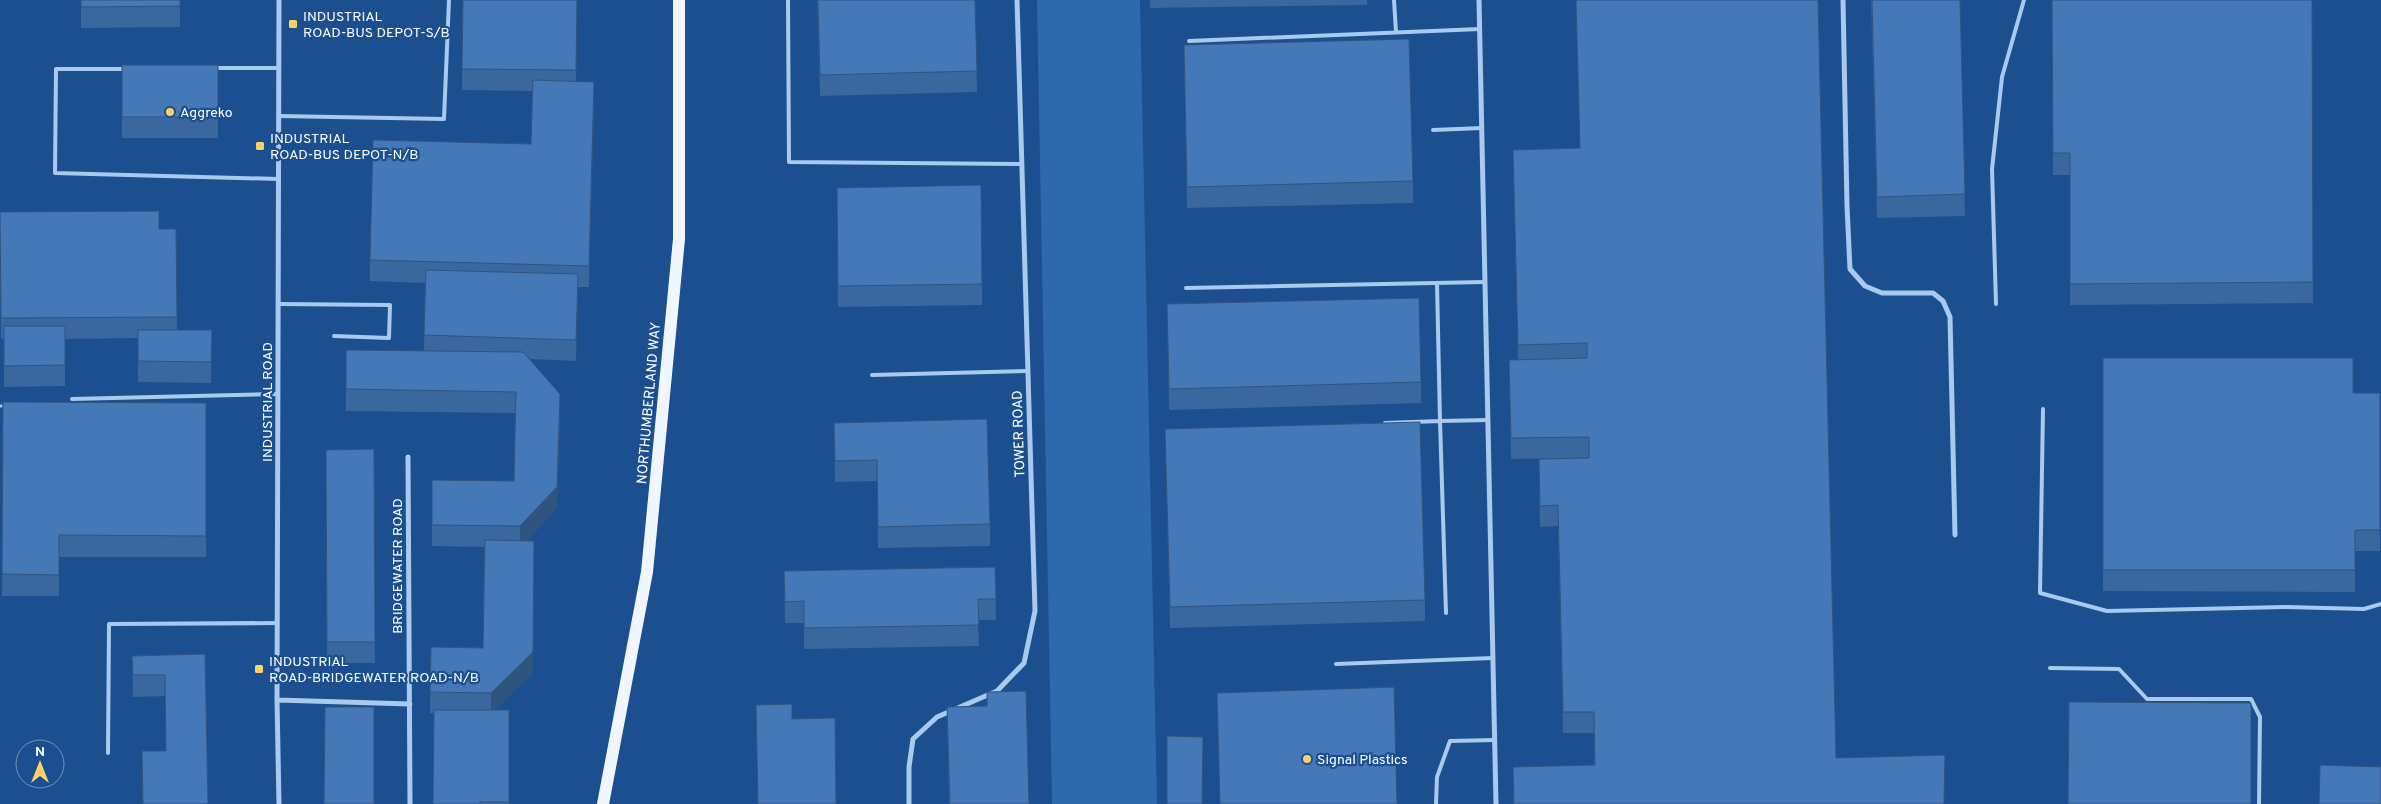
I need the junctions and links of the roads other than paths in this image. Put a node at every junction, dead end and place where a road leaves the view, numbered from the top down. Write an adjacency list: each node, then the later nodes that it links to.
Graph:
1 (279, 0): 14 (street, INDUSTRIAL ROAD)
2 (449, 0): 16 (lane)
3 (679, 0): 49 (main road, NORTHUMBERLAND WAY)
4 (788, 0): 19 (lane)
5 (1017, 0): 19 (street, TOWER ROAD)
6 (1394, 0): 11 (lane)
7 (1479, 0): 10 (street)
8 (1843, 0): 36 (street)
9 (2024, 0): 25 (lane)
10 (1480, 29): 11 (lane); 17 (street)
11 (1396, 32): 12 (lane)
12 (1190, 41)
13 (210, 68): 14 (lane)
14 (279, 68): 16 (street, INDUSTRIAL ROAD)
15 (133, 69): 20 (lane)
16 (279, 116): 20 (street, INDUSTRIAL ROAD)
17 (1482, 128): 18 (lane); 21 (street)
18 (1432, 130)
19 (1022, 164): 27 (street, TOWER ROAD)
20 (279, 179): 24 (street, INDUSTRIAL ROAD)
21 (1485, 282): 22 (lane); 32 (street)
22 (1437, 283): 23 (lane); 33 (lane)
23 (1186, 288)
24 (278, 304): 26 (lane); 29 (street, INDUSTRIAL ROAD)
25 (1996, 304)
26 (334, 336)
27 (1028, 370): 28 (lane); 50 (street, TOWER ROAD)
28 (872, 375)
29 (278, 394): 30 (lane); 39 (street, INDUSTRIAL ROAD)
30 (72, 399)
31 (2043, 409): 37 (lane)
32 (1488, 420): 33 (lane); 40 (street)
33 (1440, 421): 34 (lane); 38 (lane)
34 (1380, 423)
35 (408, 457): 44 (street, BRIDGEWATER ROAD)
36 (1955, 535)
37 (2381, 604)
38 (1446, 613)
39 (277, 623): 43 (street, INDUSTRIAL ROAD); 46 (lane)
40 (1493, 658): 41 (lane); 45 (street)
41 (1336, 664)
42 (2050, 668): 53 (lane)
43 (277, 700): 44 (street); 47 (street, INDUSTRIAL ROAD)
44 (410, 704): 48 (street, BRIDGEWATER ROAD)
45 (1495, 740): 51 (lane); 52 (street)
46 (108, 753)
47 (279, 804)
48 (410, 804)
49 (603, 804)
50 (909, 804)
51 (1436, 804)
52 (1496, 804)
53 (2259, 804)

